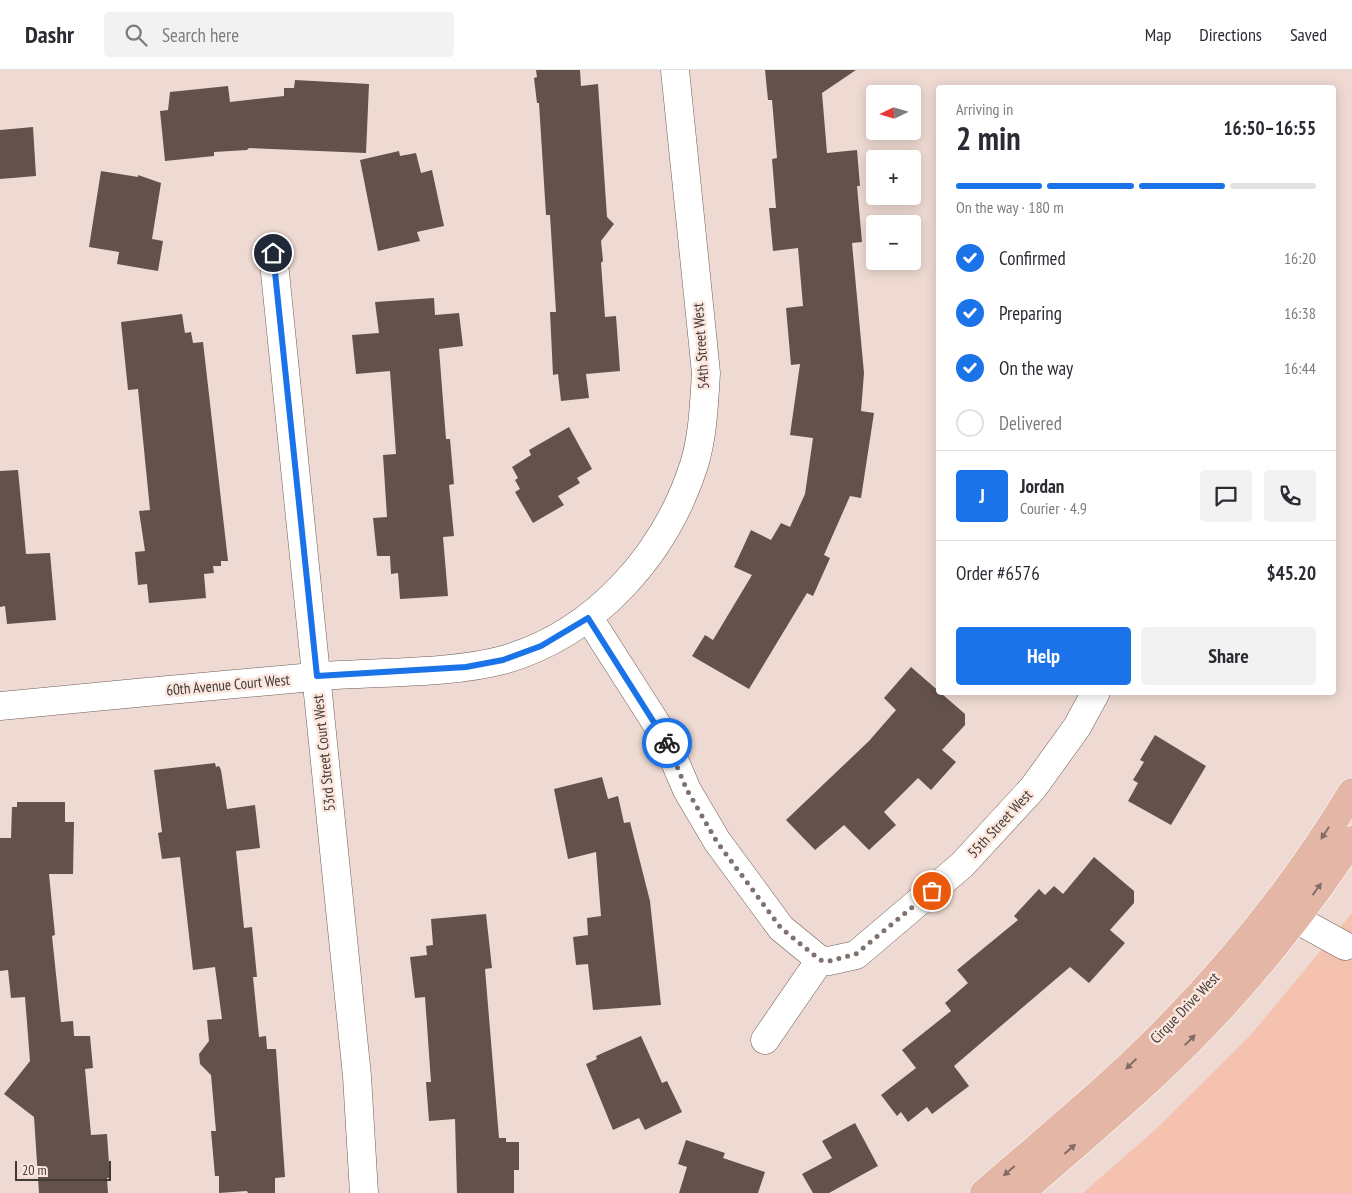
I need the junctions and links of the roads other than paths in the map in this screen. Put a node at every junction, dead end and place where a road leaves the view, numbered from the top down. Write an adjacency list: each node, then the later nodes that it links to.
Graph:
1 (675, 70): 3 (street, 54th Street West)
2 (273, 253): 4 (street, 53rd Street Court West)
3 (588, 618): 4 (street, 60th Avenue Court West); 11 (street)
4 (317, 676): 6 (street, 60th Avenue Court West); 13 (street, 53rd Street Court West)
5 (1094, 695): 11 (street, 55th Street West)
6 (0, 706)
7 (1352, 792): 9 (main road, Cirque Drive West, one-way to 9)
8 (1352, 840): 9 (main road, Cirque Drive West, one-way to 8)
9 (1284, 913): 10 (street); 14 (main road, Cirque Drive West, one-way to 14); 15 (main road, Cirque Drive West, one-way to 9)
10 (1345, 946)
11 (824, 960): 12 (street)
12 (765, 1040)
13 (364, 1193)
14 (984, 1193)
15 (1020, 1193)

